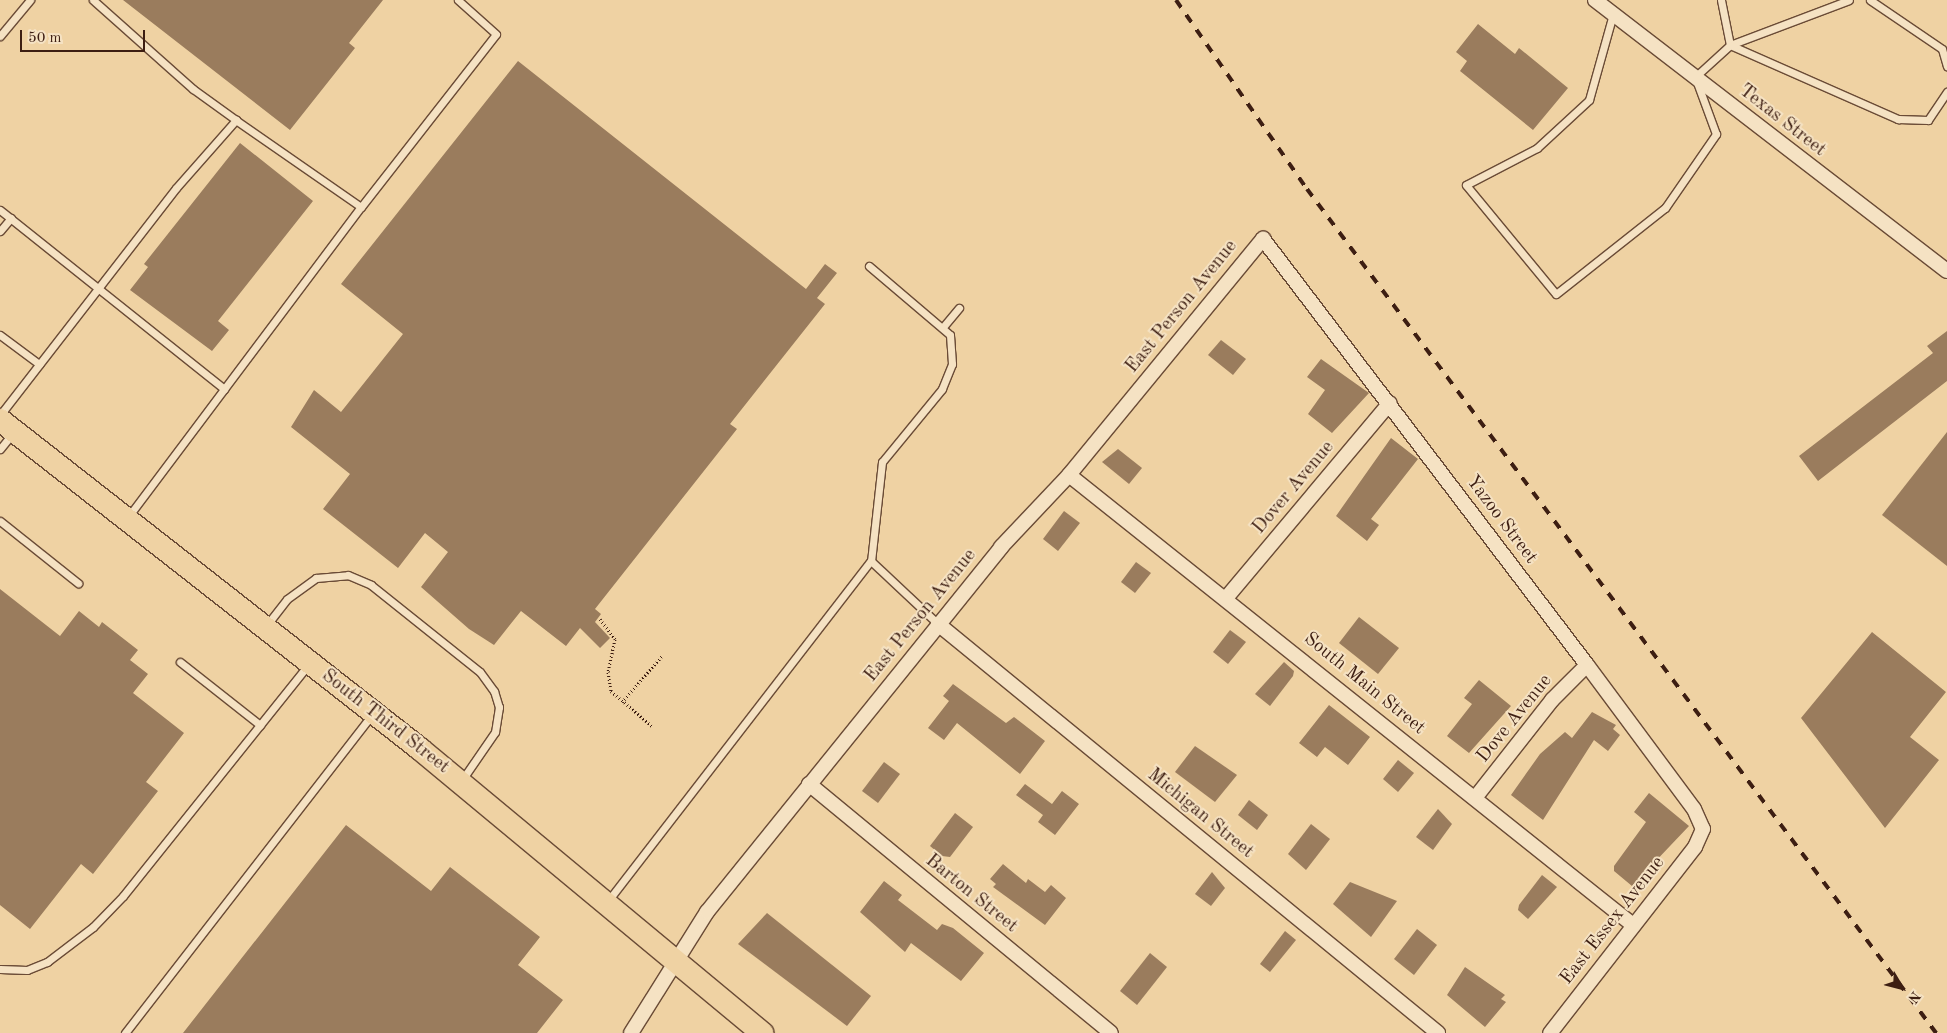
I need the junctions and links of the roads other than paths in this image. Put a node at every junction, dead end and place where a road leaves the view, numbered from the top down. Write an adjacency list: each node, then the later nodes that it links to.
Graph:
1 (30, 0): 9 (lane)
2 (93, 0): 14 (lane)
3 (458, 0): 15 (lane)
4 (1594, 0): 8 (street, Texas Street)
5 (1722, 0): 10 (lane)
6 (1848, 0): 10 (lane)
7 (1870, 0): 11 (lane)
8 (1613, 14): 12 (street, Texas Street); 12 (lane)
9 (0, 36)
10 (1730, 45): 12 (lane); 13 (lane)
11 (1947, 66)
12 (1695, 77): 21 (street, Texas Street)
13 (1947, 92)
14 (236, 120): 15 (lane); 22 (lane)
15 (361, 207): 27 (lane)
16 (0, 210): 17 (lane)
17 (11, 218): 18 (lane); 22 (lane)
18 (0, 231)
19 (1262, 239): 28 (street, Yazoo Street); 31 (street, East Person Avenue)
20 (869, 266): 24 (lane)
21 (1947, 271)
22 (98, 288): 26 (lane); 27 (lane)
23 (959, 308): 24 (lane)
24 (943, 327): 34 (lane)
25 (0, 335): 26 (lane)
26 (39, 364): 29 (lane)
27 (224, 389): 33 (lane)
28 (1390, 403): 36 (street, Dover Avenue); 41 (street, Yazoo Street)
29 (5, 422): 30 (lane); 33 (main road, South Third Street)
30 (0, 449)
31 (1069, 475): 36 (street, South Main Street); 37 (street, East Person Avenue)
32 (0, 521): 35 (lane)
33 (124, 521): 38 (main road, South Third Street)
34 (871, 561): 37 (lane); 48 (lane)
35 (78, 583)
36 (1227, 597): 46 (street, South Main Street)
37 (938, 624): 45 (street, East Person Avenue); 56 (street, Michigan Street)
38 (265, 627): 40 (main road, South Third Street); 44 (lane)
39 (180, 662): 43 (lane)
40 (310, 662): 42 (main road, South Third Street); 43 (lane)
41 (1587, 666): 46 (street, Dove Avenue); 47 (street, Yazoo Street)
42 (374, 712): 44 (main road, South Third Street); 52 (lane)
43 (260, 725): 51 (lane)
44 (460, 782): 48 (main road, South Third Street)
45 (808, 784): 50 (street, East Person Avenue); 55 (street, Barton Street)
46 (1475, 798): 49 (street, South Main Street)
47 (1703, 829): 49 (street, East Essex Avenue)
48 (606, 902): 50 (main road, South Third Street)
49 (1633, 925): 57 (street, East Essex Avenue)
50 (674, 961): 53 (street, East Person Avenue); 54 (main road, South Third Street)
51 (0, 969)
52 (125, 1033)
53 (631, 1033)
54 (762, 1033)
55 (1111, 1033)
56 (1438, 1033)
57 (1550, 1033)

